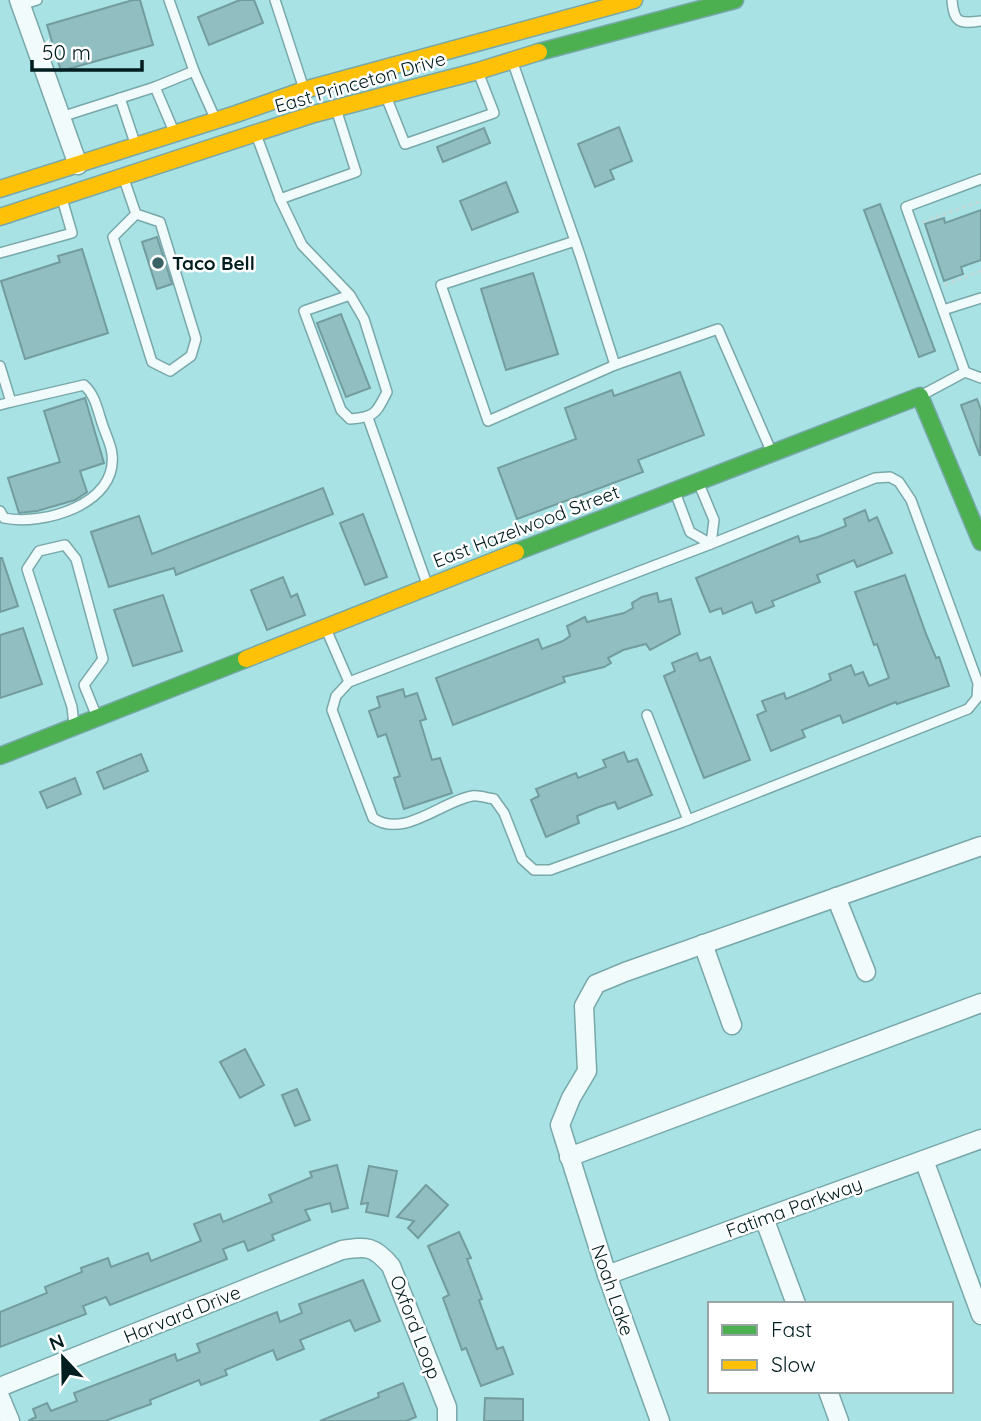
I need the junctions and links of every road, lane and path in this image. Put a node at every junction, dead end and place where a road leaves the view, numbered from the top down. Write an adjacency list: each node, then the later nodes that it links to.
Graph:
1 (169, 0): 10 (lane)
2 (275, 0): 14 (lane)
3 (634, 0): 9 (main road, East Princeton Drive)
4 (735, 0): 8 (main road, East Princeton Drive)
5 (952, 0): 7 (lane)
6 (26, 2): 19 (street)
7 (981, 21)
8 (512, 61): 11 (main road, East Princeton Drive); 35 (lane)
9 (380, 70): 12 (main road, East Princeton Drive); 15 (lane)
10 (194, 71): 13 (lane); 20 (lane)
11 (478, 71): 15 (main road, East Princeton Drive); 15 (lane)
12 (329, 83): 14 (main road, East Princeton Drive); 17 (lane)
13 (155, 87): 16 (lane); 21 (lane)
14 (304, 90): 18 (lane); 20 (main road, East Princeton Drive)
15 (385, 94): 17 (main road, East Princeton Drive)
16 (120, 98): 19 (lane); 23 (lane)
17 (337, 109): 18 (main road, East Princeton Drive); 30 (lane)
18 (314, 114): 22 (main road, East Princeton Drive)
19 (61, 117): 25 (street)
20 (215, 121): 21 (main road, East Princeton Drive)
21 (175, 134): 23 (main road, East Princeton Drive)
22 (256, 135): 26 (main road, East Princeton Drive); 30 (lane)
23 (136, 146): 24 (main road, East Princeton Drive)
24 (116, 153): 25 (main road, East Princeton Drive); 26 (main road)
25 (78, 165): 28 (main road, East Princeton Drive)
26 (123, 177): 29 (main road, East Princeton Drive); 32 (lane)
27 (981, 179): 34 (lane)
28 (0, 189)
29 (62, 198): 33 (main road, East Princeton Drive); 36 (lane)
30 (280, 199): 39 (lane)
31 (981, 201): 34 (path)
32 (135, 214): 32 (lane)
33 (0, 217)
34 (913, 227): 38 (lane)
35 (575, 242): 42 (lane); 42 (lane)
36 (0, 253)
37 (981, 271): 38 (path)
38 (936, 289): 41 (lane)
39 (350, 295): 49 (lane); 49 (lane)
40 (981, 298): 41 (lane)
41 (943, 310): 44 (lane)
42 (615, 365): 50 (lane)
43 (0, 366): 47 (lane)
44 (965, 372): 45 (lane); 46 (lane)
45 (981, 378)
46 (920, 396): 50 (main road, East Hazelwood Street); 54 (main road)
47 (11, 402): 48 (lane); 53 (lane)
48 (0, 405)
49 (368, 418): 56 (lane)
50 (772, 453): 51 (main road, East Hazelwood Street)
51 (698, 481): 52 (main road, East Hazelwood Street); 55 (lane)
52 (674, 491): 55 (lane); 56 (main road, East Hazelwood Street)
53 (0, 511)
54 (981, 542)
55 (711, 544): 58 (lane); 63 (lane)
56 (428, 587): 57 (main road, East Hazelwood Street)
57 (326, 627): 58 (lane); 60 (main road, East Hazelwood Street)
58 (349, 682): 63 (lane)
59 (647, 715): 63 (lane)
60 (98, 717): 61 (main road, East Hazelwood Street); 61 (lane)
61 (75, 726): 62 (main road, East Hazelwood Street)
62 (0, 756)
63 (688, 820)
64 (981, 846): 65 (street, Noah Lake)
65 (836, 897): 66 (street, Noah Lake); 67 (street)
66 (704, 944): 69 (street); 71 (street, Noah Lake)
67 (866, 972)
68 (981, 1003): 71 (street)
69 (733, 1025)
70 (981, 1139): 72 (street, Fatima Parkway)
71 (569, 1157): 75 (street, Noah Lake)
72 (924, 1160): 73 (street, Fatima Parkway); 77 (street)
73 (764, 1218): 75 (street, Fatima Parkway); 76 (street)
74 (365, 1247): 78 (street, Harvard Drive); 82 (street, Oxford Loop)
75 (607, 1275): 83 (street, Noah Lake)
76 (795, 1302)
77 (981, 1315)
78 (0, 1387)
79 (829, 1393): 84 (street)
80 (0, 1396): 81 (street)
81 (10, 1421)
82 (447, 1421)
83 (660, 1421)
84 (839, 1421)

